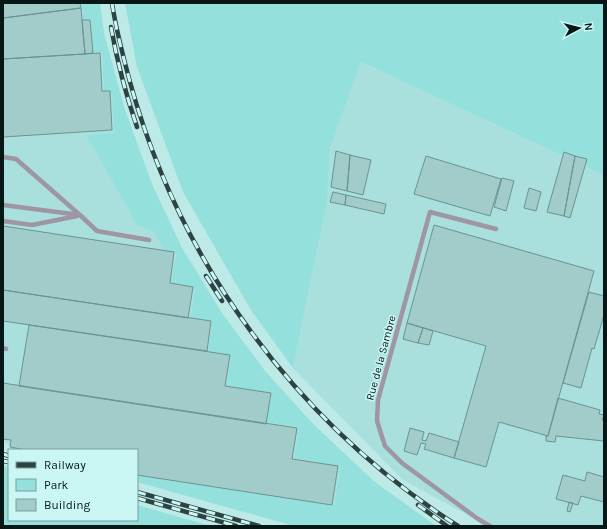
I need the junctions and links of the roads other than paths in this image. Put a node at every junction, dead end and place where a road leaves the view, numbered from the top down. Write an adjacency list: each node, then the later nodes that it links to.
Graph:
1 (3, 157): 3 (lane)
2 (3, 205): 3 (lane)
3 (80, 215): 4 (lane); 6 (lane)
4 (3, 221)
5 (496, 229): 7 (lane, Rue de la Sambre)
6 (149, 240)
7 (490, 526)

